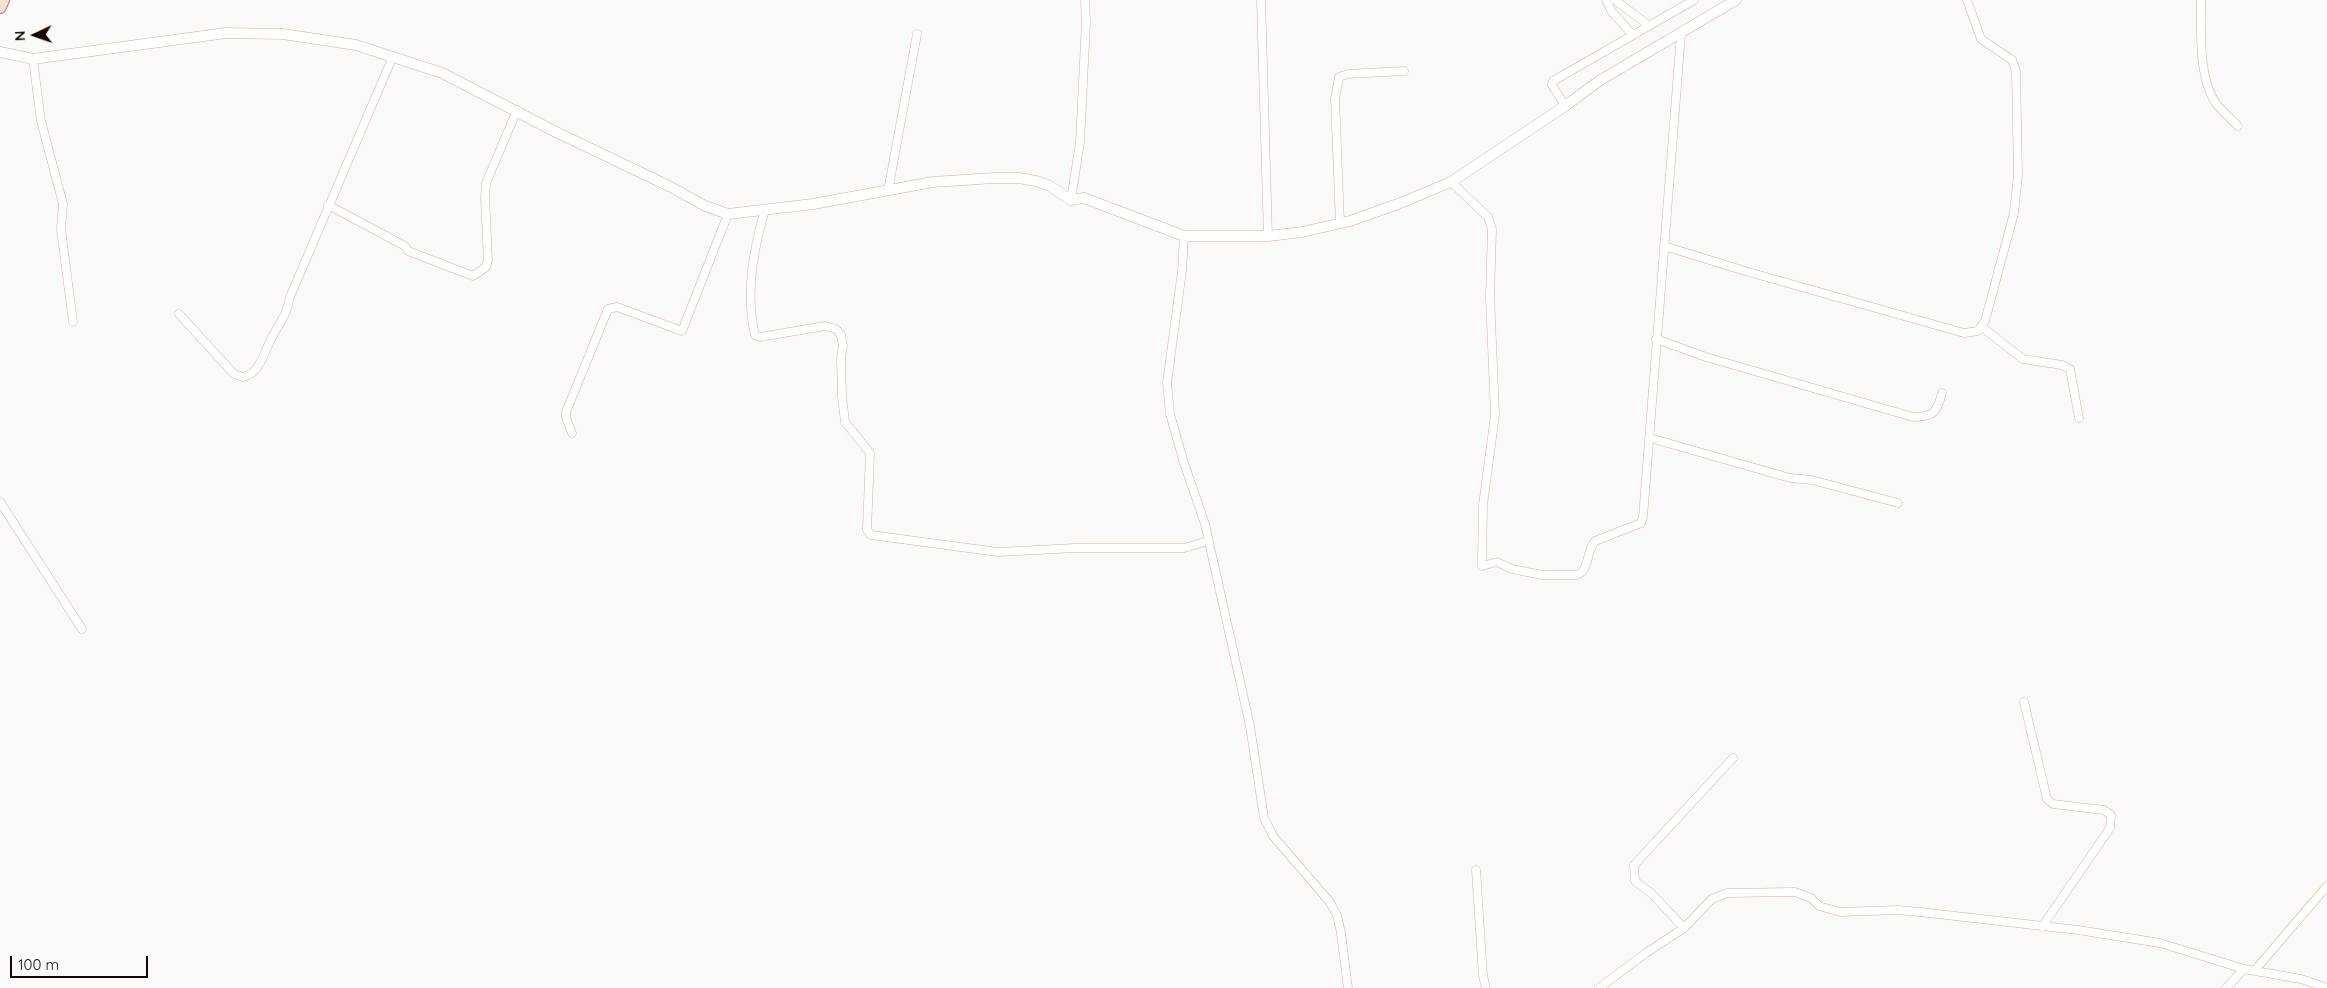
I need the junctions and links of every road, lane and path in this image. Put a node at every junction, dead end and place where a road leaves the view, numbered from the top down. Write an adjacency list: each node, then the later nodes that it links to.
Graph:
1 (4, 0): 10 (main road)
2 (1085, 0): 24 (street)
3 (1261, 0): 30 (street)
4 (1606, 0): 13 (street)
5 (1616, 0): 11 (street)
6 (1694, 0): 11 (street)
7 (1736, 0): 14 (street)
8 (1967, 0): 34 (street)
9 (2201, 0): 21 (street)
10 (0, 7)
11 (1648, 25): 13 (street)
12 (916, 34): 23 (street)
13 (1632, 34): 19 (street)
14 (1681, 34): 19 (street); 31 (street)
15 (0, 52): 17 (street)
16 (393, 56): 17 (street); 20 (street); 25 (street)
17 (33, 59): 33 (street)
18 (1404, 70): 28 (street)
19 (1566, 106): 22 (street)
20 (517, 110): 25 (street); 27 (street)
21 (2238, 126)
22 (1451, 182): 28 (street); 39 (street)
23 (888, 191): 24 (street); 26 (street)
24 (1071, 200): 29 (street)
25 (328, 205): 32 (street)
26 (764, 210): 27 (street); 42 (street)
27 (728, 214): 38 (street)
28 (1340, 223): 30 (street)
29 (1184, 236): 30 (street); 42 (street)
30 (1268, 236)
31 (1664, 246): 34 (street); 35 (street)
32 (179, 314)
33 (73, 322)
34 (1982, 327): 37 (street)
35 (1656, 340): 36 (street); 39 (street)
36 (1942, 393)
37 (2079, 418)
38 (572, 433)
39 (1650, 438): 41 (street)
40 (0, 502): 43 (street)
41 (1898, 503)
42 (1208, 541): 52 (street)
43 (82, 629)
44 (2024, 702): 48 (street)
45 (1733, 758): 49 (street)
46 (1476, 870): 53 (street)
47 (2327, 886): 51 (street)
48 (2042, 927): 49 (street); 50 (street)
49 (1684, 928): 54 (street)
50 (2244, 969): 51 (street); 55 (street)
51 (2255, 970): 56 (street)
52 (1348, 988)
53 (1486, 988)
54 (1599, 988)
55 (2226, 988)
56 (2327, 988)

